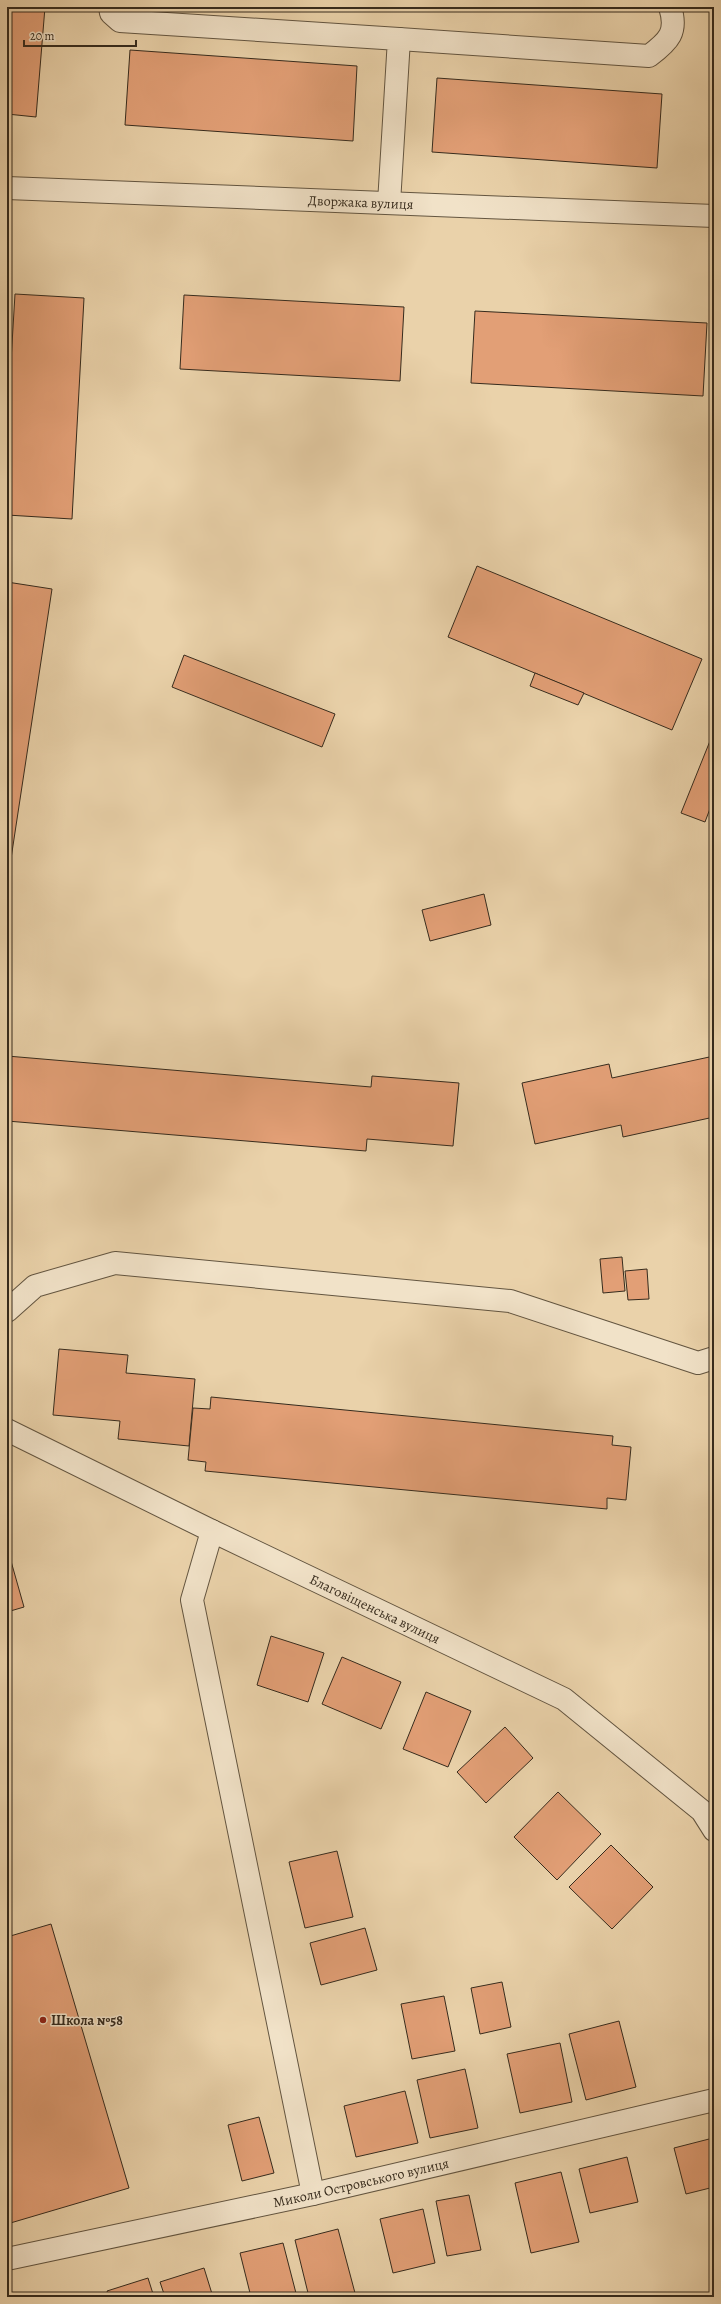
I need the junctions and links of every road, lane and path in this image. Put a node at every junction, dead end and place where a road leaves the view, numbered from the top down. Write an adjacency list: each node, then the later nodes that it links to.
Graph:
1 (110, 7): 3 (street)
2 (670, 7): 3 (street)
3 (399, 39): 5 (street)
4 (7, 188): 5 (street, Дворжака вулиця)
5 (389, 203): 6 (street, Дворжака вулиця)
6 (714, 216)
7 (7, 1312): 8 (street)
8 (714, 1358)
9 (7, 1430): 10 (street, Благовіщенська вулиця)
10 (212, 1531): 11 (street, Благовіщенська вулиця); 13 (street)
11 (714, 1830)
12 (714, 2100): 13 (street, Миколи Островського вулиця)
13 (313, 2194): 14 (street, Миколи Островського вулиця)
14 (7, 2259)

